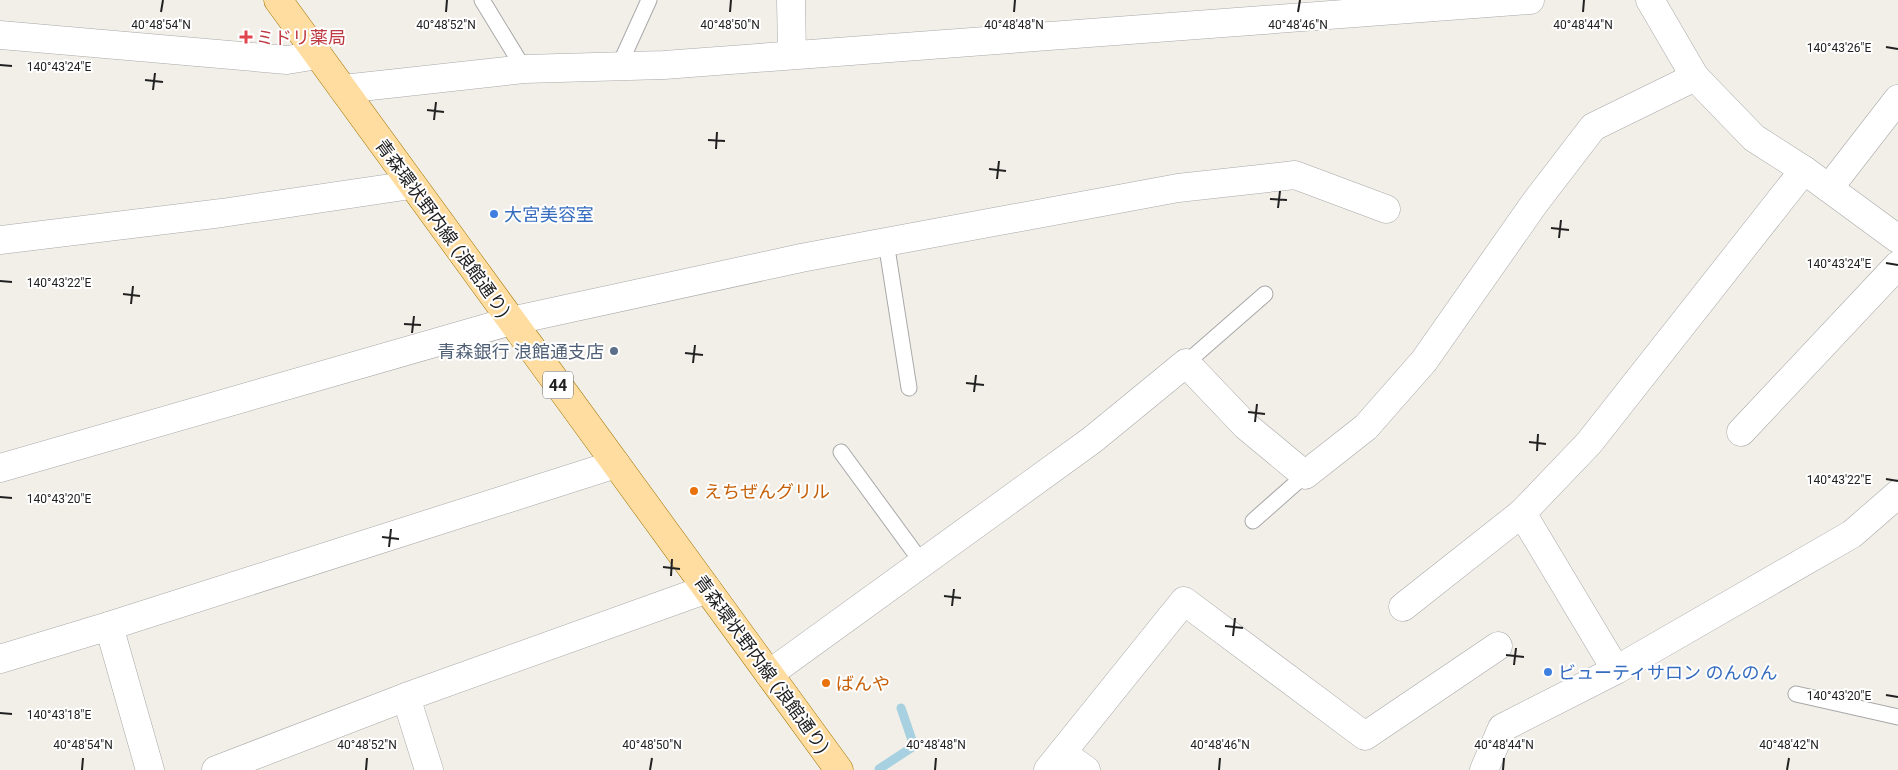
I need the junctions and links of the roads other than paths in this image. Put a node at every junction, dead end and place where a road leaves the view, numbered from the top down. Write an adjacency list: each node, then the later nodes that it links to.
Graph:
1 (278, 0): 10 (main road, 青森環状野内線 (浪館通り) / 44)
2 (482, 0): 12 (lane)
3 (649, 0): 11 (lane)
4 (791, 0): 9 (street)
5 (1530, 0): 7 (street)
6 (1650, 0): 13 (street)
7 (1287, 9): 9 (street)
8 (0, 35): 10 (street)
9 (792, 54): 11 (street)
10 (318, 55): 14 (main road, 青森環状野内線 (浪館通り) / 44)
11 (619, 66): 12 (street)
12 (524, 69): 14 (street)
13 (1695, 78): 16 (street); 32 (street)
14 (343, 89): 17 (main road, 青森環状野内線 (浪館通り) / 44)
15 (1898, 99): 18 (street)
16 (1804, 170): 18 (street); 34 (street)
17 (411, 185): 21 (street); 25 (main road, 青森環状野内線 (浪館通り) / 44)
18 (1830, 188): 20 (street)
19 (1386, 209): 22 (street)
20 (1898, 239)
21 (0, 240)
22 (886, 242): 25 (street); 27 (lane)
23 (1898, 265): 28 (street)
24 (1265, 294): 26 (lane)
25 (511, 321): 30 (main road, 青森環状野内線 (浪館通り) / 44); 31 (street)
26 (1186, 363): 32 (street); 36 (street)
27 (909, 388)
28 (1741, 432)
29 (841, 452): 36 (lane)
30 (616, 464): 37 (main road, 青森環状野内線 (浪館通り) / 44); 39 (street)
31 (0, 468)
32 (1306, 475): 35 (lane)
33 (1898, 494): 42 (street)
34 (1522, 512): 38 (street); 42 (street)
35 (1253, 521)
36 (923, 564): 43 (street)
37 (707, 589): 43 (main road, 青森環状野内線 (浪館通り) / 44); 45 (street)
38 (1403, 607)
39 (108, 626): 41 (street); 48 (street)
40 (1498, 646): 47 (street)
41 (0, 659)
42 (1616, 670): 53 (street)
43 (769, 674): 51 (main road, 青森環状野内線 (浪館通り) / 44)
44 (1796, 694): 46 (lane)
45 (406, 697): 49 (street); 50 (street)
46 (1898, 717)
47 (1055, 762): 52 (street)
48 (150, 770)
49 (216, 770)
50 (429, 770)
51 (839, 770)
52 (1086, 770)
53 (1484, 770)

